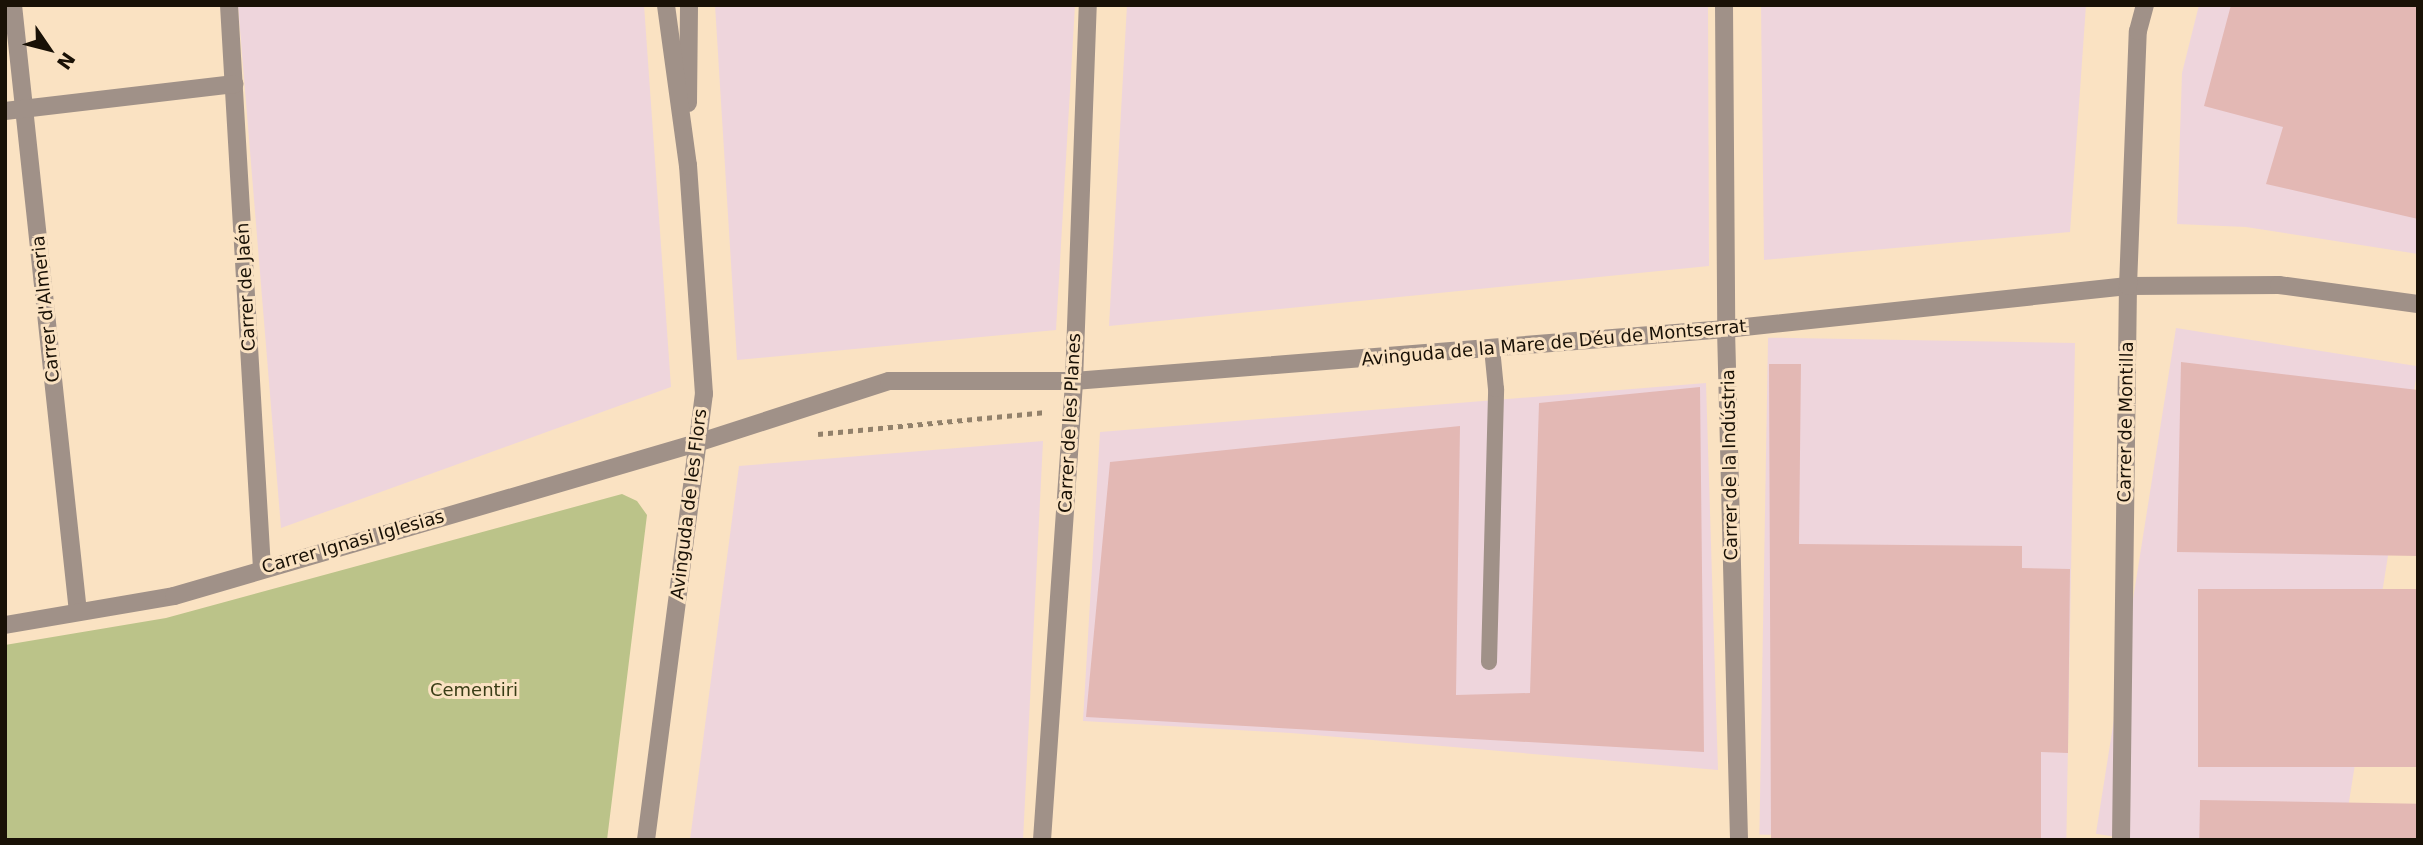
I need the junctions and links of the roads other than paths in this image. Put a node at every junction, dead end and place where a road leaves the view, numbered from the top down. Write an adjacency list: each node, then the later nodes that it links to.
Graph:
1 (13, 5): 9 (street, Carrer d'Almeria)
2 (229, 5): 8 (street, Carrer de Jaén)
3 (666, 5): 11 (street, Avinguda de les Flors)
4 (689, 5): 11 (street, Avinguda de les Flors)
5 (1088, 5): 16 (street, Carrer de les Planes)
6 (1724, 5): 14 (street, Carrer de la Indústria)
7 (2145, 5): 12 (street, Carrer de Montilla)
8 (234, 84): 9 (street); 18 (street, Carrer de Jaén)
9 (24, 109): 10 (street); 19 (street, Carrer d'Almeria)
10 (5, 111)
11 (688, 166): 17 (street, Avinguda de les Flors)
12 (2127, 286): 13 (street, Avinguda de la Mare de Déu de Montserrat); 14 (street, Avinguda de la Mare de Déu de Montserrat); 25 (street, Carrer de Montilla)
13 (2418, 304)
14 (1726, 329): 15 (street, Avinguda de la Mare de Déu de Montserrat); 24 (street, Carrer de la Indústria)
15 (1492, 348): 16 (street, Avinguda de la Mare de Déu de Montserrat); 21 (lane)
16 (1074, 382): 17 (street, Avinguda de la Mare de Déu de Montserrat); 23 (street, Carrer de les Planes)
17 (697, 443): 18 (street, Carrer Ignasi Iglesias); 22 (street, Avinguda de les Flors)
18 (262, 568): 19 (street, Carrer Ignasi Iglesias)
19 (78, 612): 20 (street, Carrer Ignasi Iglesias)
20 (5, 625)
21 (1489, 662)
22 (646, 840)
23 (1042, 840)
24 (1739, 840)
25 (2121, 840)

